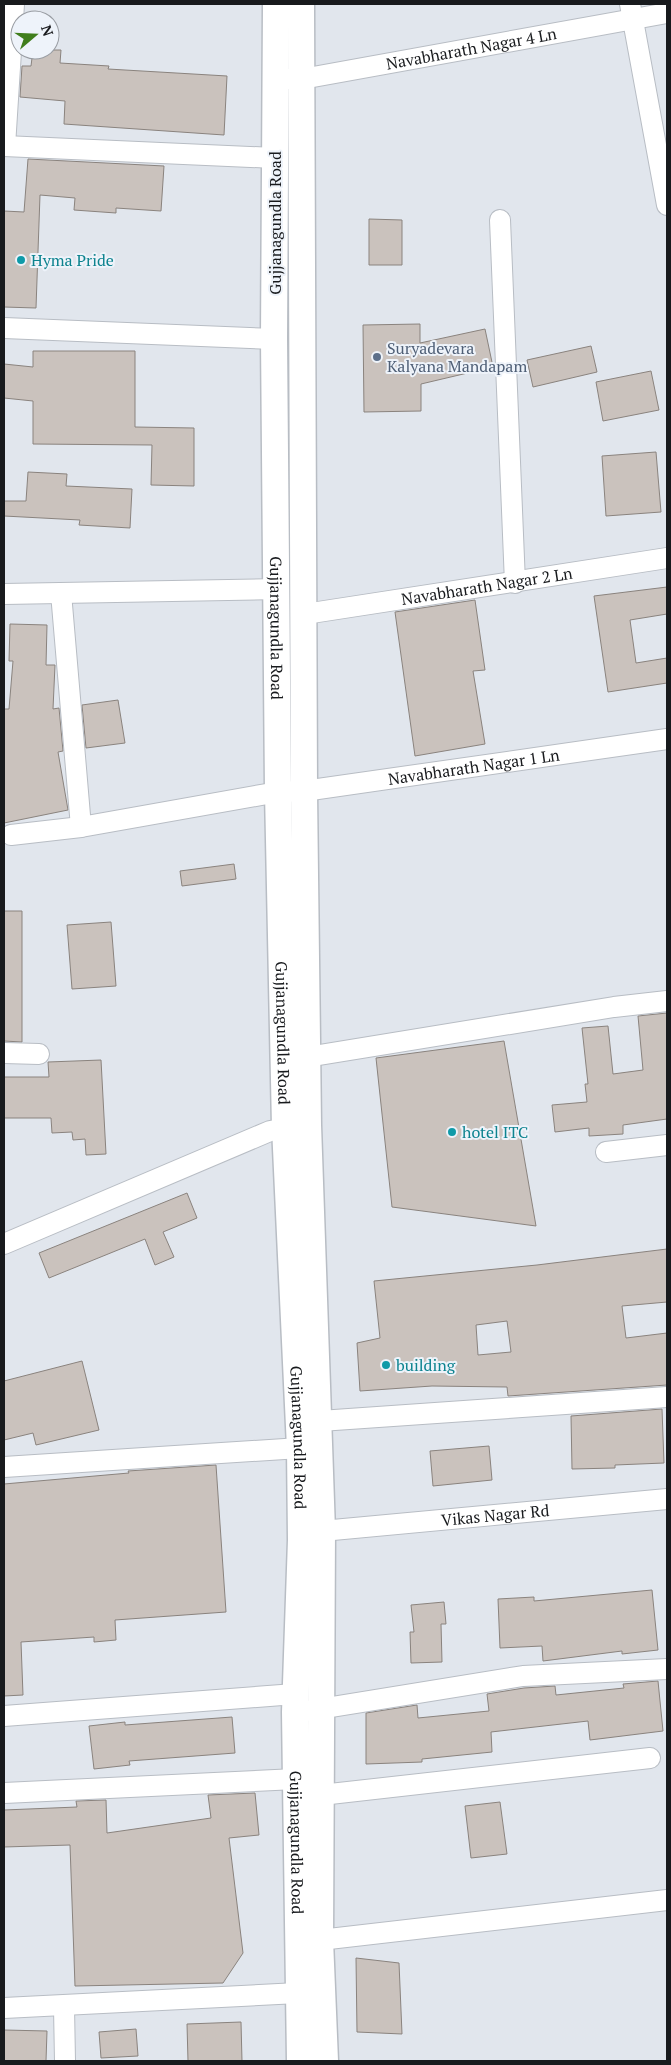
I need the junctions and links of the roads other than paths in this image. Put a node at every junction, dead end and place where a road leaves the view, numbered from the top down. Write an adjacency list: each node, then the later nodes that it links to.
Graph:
1 (14, 4): 8 (street)
2 (276, 4): 6 (main road, Gujjanagundla Road)
3 (300, 4): 7 (main road, Gujjanagundla Road)
4 (631, 12): 5 (street, Navabharath Nagar 4 Ln); 7 (street, Navabharath Nagar 4 Ln); 10 (street)
5 (667, 13)
6 (276, 79): 7 (street, Navabharath Nagar 4 Ln); 9 (main road, Gujjanagundla Road)
7 (302, 79): 19 (main road, Gujjanagundla Road)
8 (4, 146): 9 (street)
9 (275, 158): 13 (main road, Gujjanagundla Road)
10 (667, 205)
11 (500, 220): 15 (street)
12 (4, 328): 13 (street)
13 (274, 339): 16 (main road, Gujjanagundla Road)
14 (667, 558): 15 (street, Navabharath Nagar 2 Ln)
15 (514, 582): 19 (street, Navabharath Nagar 2 Ln)
16 (278, 590): 17 (street); 22 (main road, Gujjanagundla Road)
17 (60, 593): 18 (street); 23 (street)
18 (4, 594)
19 (305, 614): 21 (main road, Gujjanagundla Road)
20 (667, 739): 21 (street, Navabharath Nagar 1 Ln)
21 (304, 791): 22 (street, Navabharath Nagar 1 Ln); 28 (main road, Gujjanagundla Road)
22 (278, 792): 23 (street, Navabharath Nagar 1 Ln); 29 (main road, Gujjanagundla Road)
23 (81, 827): 24 (street, Navabharath Nagar 1 Ln)
24 (11, 835)
25 (667, 1001): 28 (street)
26 (4, 1053): 27 (street)
27 (39, 1054)
28 (307, 1057): 29 (main road, Gujjanagundla Road)
29 (296, 1126): 32 (street); 34 (main road, Gujjanagundla Road); 35 (main road, Gujjanagundla Road)
30 (667, 1145): 31 (street)
31 (606, 1152)
32 (4, 1244)
33 (667, 1397): 34 (street)
34 (320, 1421): 38 (main road, Gujjanagundla Road)
35 (300, 1448): 36 (street); 40 (main road, Gujjanagundla Road)
36 (4, 1468)
37 (667, 1499): 38 (street, Vikas Nagar Rd)
38 (322, 1531): 41 (main road, Gujjanagundla Road)
39 (667, 1669): 41 (street)
40 (295, 1703): 41 (street); 42 (street); 44 (main road, Gujjanagundla Road)
41 (322, 1710): 46 (main road, Gujjanagundla Road)
42 (4, 1716)
43 (650, 1758): 46 (street)
44 (296, 1779): 45 (street); 49 (main road, Gujjanagundla Road)
45 (4, 1793)
46 (321, 1795): 48 (main road, Gujjanagundla Road)
47 (667, 1900): 48 (street)
48 (320, 1940): 54 (main road, Gujjanagundla Road)
49 (298, 1993): 50 (street); 53 (main road, Gujjanagundla Road)
50 (64, 2007): 51 (street); 52 (street)
51 (4, 2008)
52 (64, 2061)
53 (300, 2061)
54 (325, 2061)

